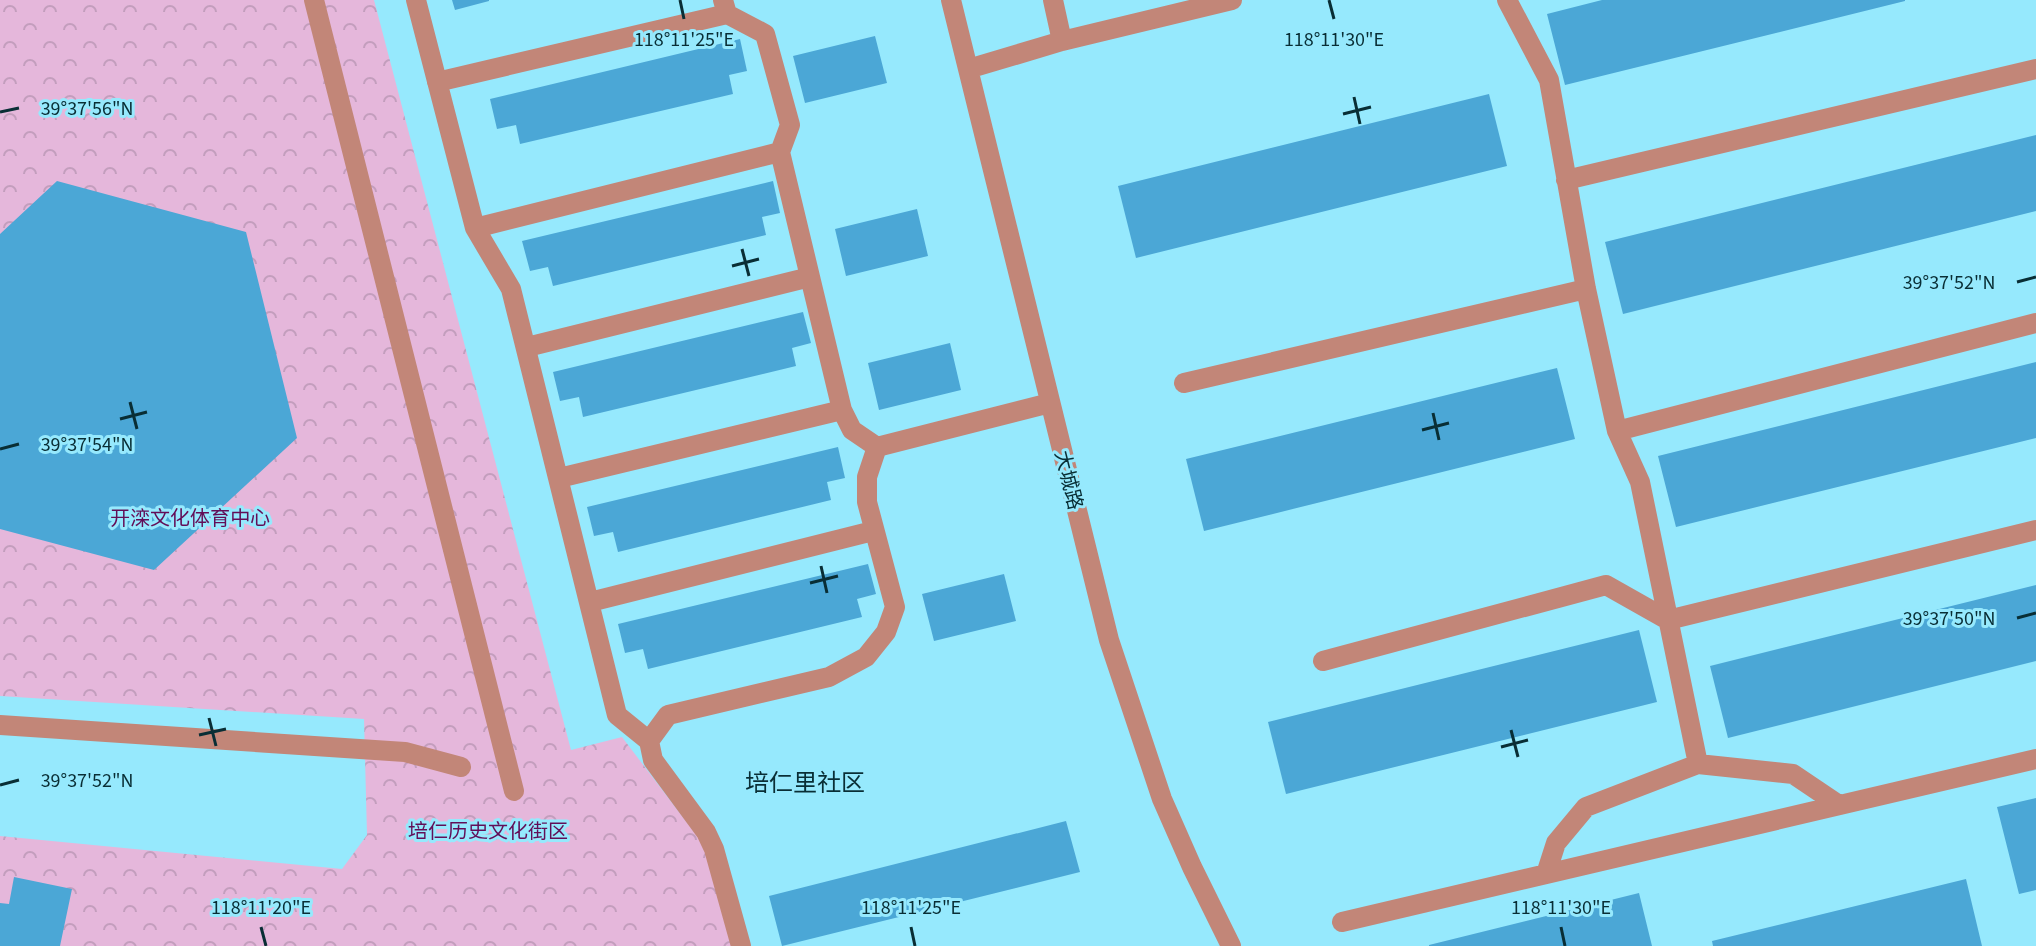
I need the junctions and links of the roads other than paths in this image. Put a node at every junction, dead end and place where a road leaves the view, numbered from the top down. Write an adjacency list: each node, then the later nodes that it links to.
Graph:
1 (314, 0): 35 (street)
2 (416, 0): 11 (street)
3 (951, 0): 9 (street, 大城路)
4 (1053, 0): 8 (street)
5 (1232, 0): 8 (street)
6 (1507, 0): 13 (street)
7 (725, 7): 11 (street); 12 (street)
8 (1062, 41): 9 (street)
9 (968, 69): 20 (street, 大城路)
10 (2036, 69): 13 (street)
11 (437, 82): 14 (street)
12 (780, 152): 14 (street); 15 (street)
13 (1566, 180): 16 (street)
14 (475, 228): 18 (street)
15 (810, 277): 18 (street); 21 (street)
16 (1586, 289): 19 (street); 22 (street)
17 (2036, 323): 22 (street)
18 (527, 347): 24 (street)
19 (1184, 383)
20 (1050, 403): 23 (street); 40 (street, 大城路)
21 (842, 410): 23 (street); 24 (street)
22 (1617, 431): 28 (street)
23 (877, 447): 26 (street)
24 (559, 478): 27 (street)
25 (2036, 530): 28 (street)
26 (873, 531): 27 (street); 31 (street)
27 (590, 602): 31 (street)
28 (1668, 620): 29 (street); 33 (street)
29 (1323, 661)
30 (0, 725): 34 (street)
31 (649, 741): 39 (street)
32 (2036, 759): 36 (street)
33 (1698, 764): 36 (street); 37 (street)
34 (461, 767)
35 (514, 791)
36 (1839, 805): 37 (street)
37 (1546, 874): 38 (street)
38 (1342, 922)
39 (741, 946)
40 (1231, 946)

